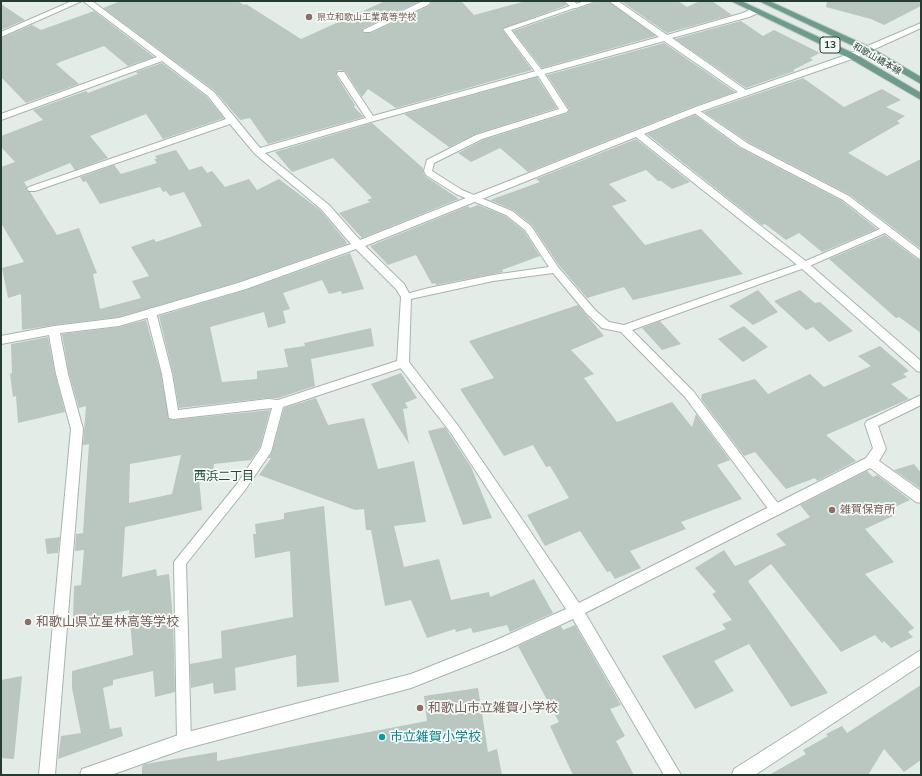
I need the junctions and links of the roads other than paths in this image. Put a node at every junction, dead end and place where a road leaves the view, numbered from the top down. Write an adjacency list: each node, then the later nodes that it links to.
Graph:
1 (78, 1): 13 (street)
2 (87, 1): 17 (street)
3 (427, 1): 12 (street)
4 (568, 1): 9 (lane)
5 (592, 1): 9 (street)
6 (613, 1): 14 (street)
7 (735, 1): 10 (main road, 和歌山橋本線 / 13)
8 (763, 1): 15 (main road, 和歌山橋本線 / 13)
9 (576, 6): 18 (lane)
10 (755, 11): 14 (street); 16 (main road, 和歌山橋本線 / 13)
11 (921, 24): 15 (street)
12 (367, 30)
13 (1, 35)
14 (665, 37): 18 (street); 21 (street)
15 (867, 49): 16 (street); 20 (main road, 和歌山橋本線 / 13)
16 (852, 56): 21 (street); 22 (main road, 和歌山橋本線 / 13)
17 (163, 58): 24 (street); 26 (street)
18 (540, 73): 25 (street); 30 (lane)
19 (341, 74): 25 (street)
20 (921, 81)
21 (745, 93): 23 (street)
22 (921, 97)
23 (696, 110): 27 (street); 31 (lane)
24 (1, 117)
25 (371, 119): 28 (street)
26 (232, 120): 28 (street); 29 (street)
27 (638, 134): 30 (street); 34 (street)
28 (258, 152): 32 (street)
29 (32, 189)
30 (475, 198): 32 (street); 35 (lane)
31 (887, 229): 33 (lane); 34 (lane)
32 (358, 245): 36 (street); 37 (street)
33 (921, 256)
34 (804, 265): 38 (lane); 42 (street)
35 (555, 269): 36 (lane); 38 (lane)
36 (406, 297): 41 (street)
37 (151, 312): 39 (street); 44 (lane)
38 (624, 329): 47 (lane)
39 (54, 330): 40 (street); 51 (street)
40 (1, 340)
41 (402, 363): 44 (lane); 48 (street)
42 (921, 368)
43 (921, 400): 45 (street)
44 (278, 404): 50 (lane)
45 (871, 462): 46 (street); 47 (street)
46 (921, 498)
47 (776, 510): 48 (street)
48 (576, 611): 50 (street); 53 (street)
49 (921, 657): 54 (street)
50 (184, 742): 52 (street)
51 (47, 775)
52 (88, 775)
53 (673, 775)
54 (740, 775)

